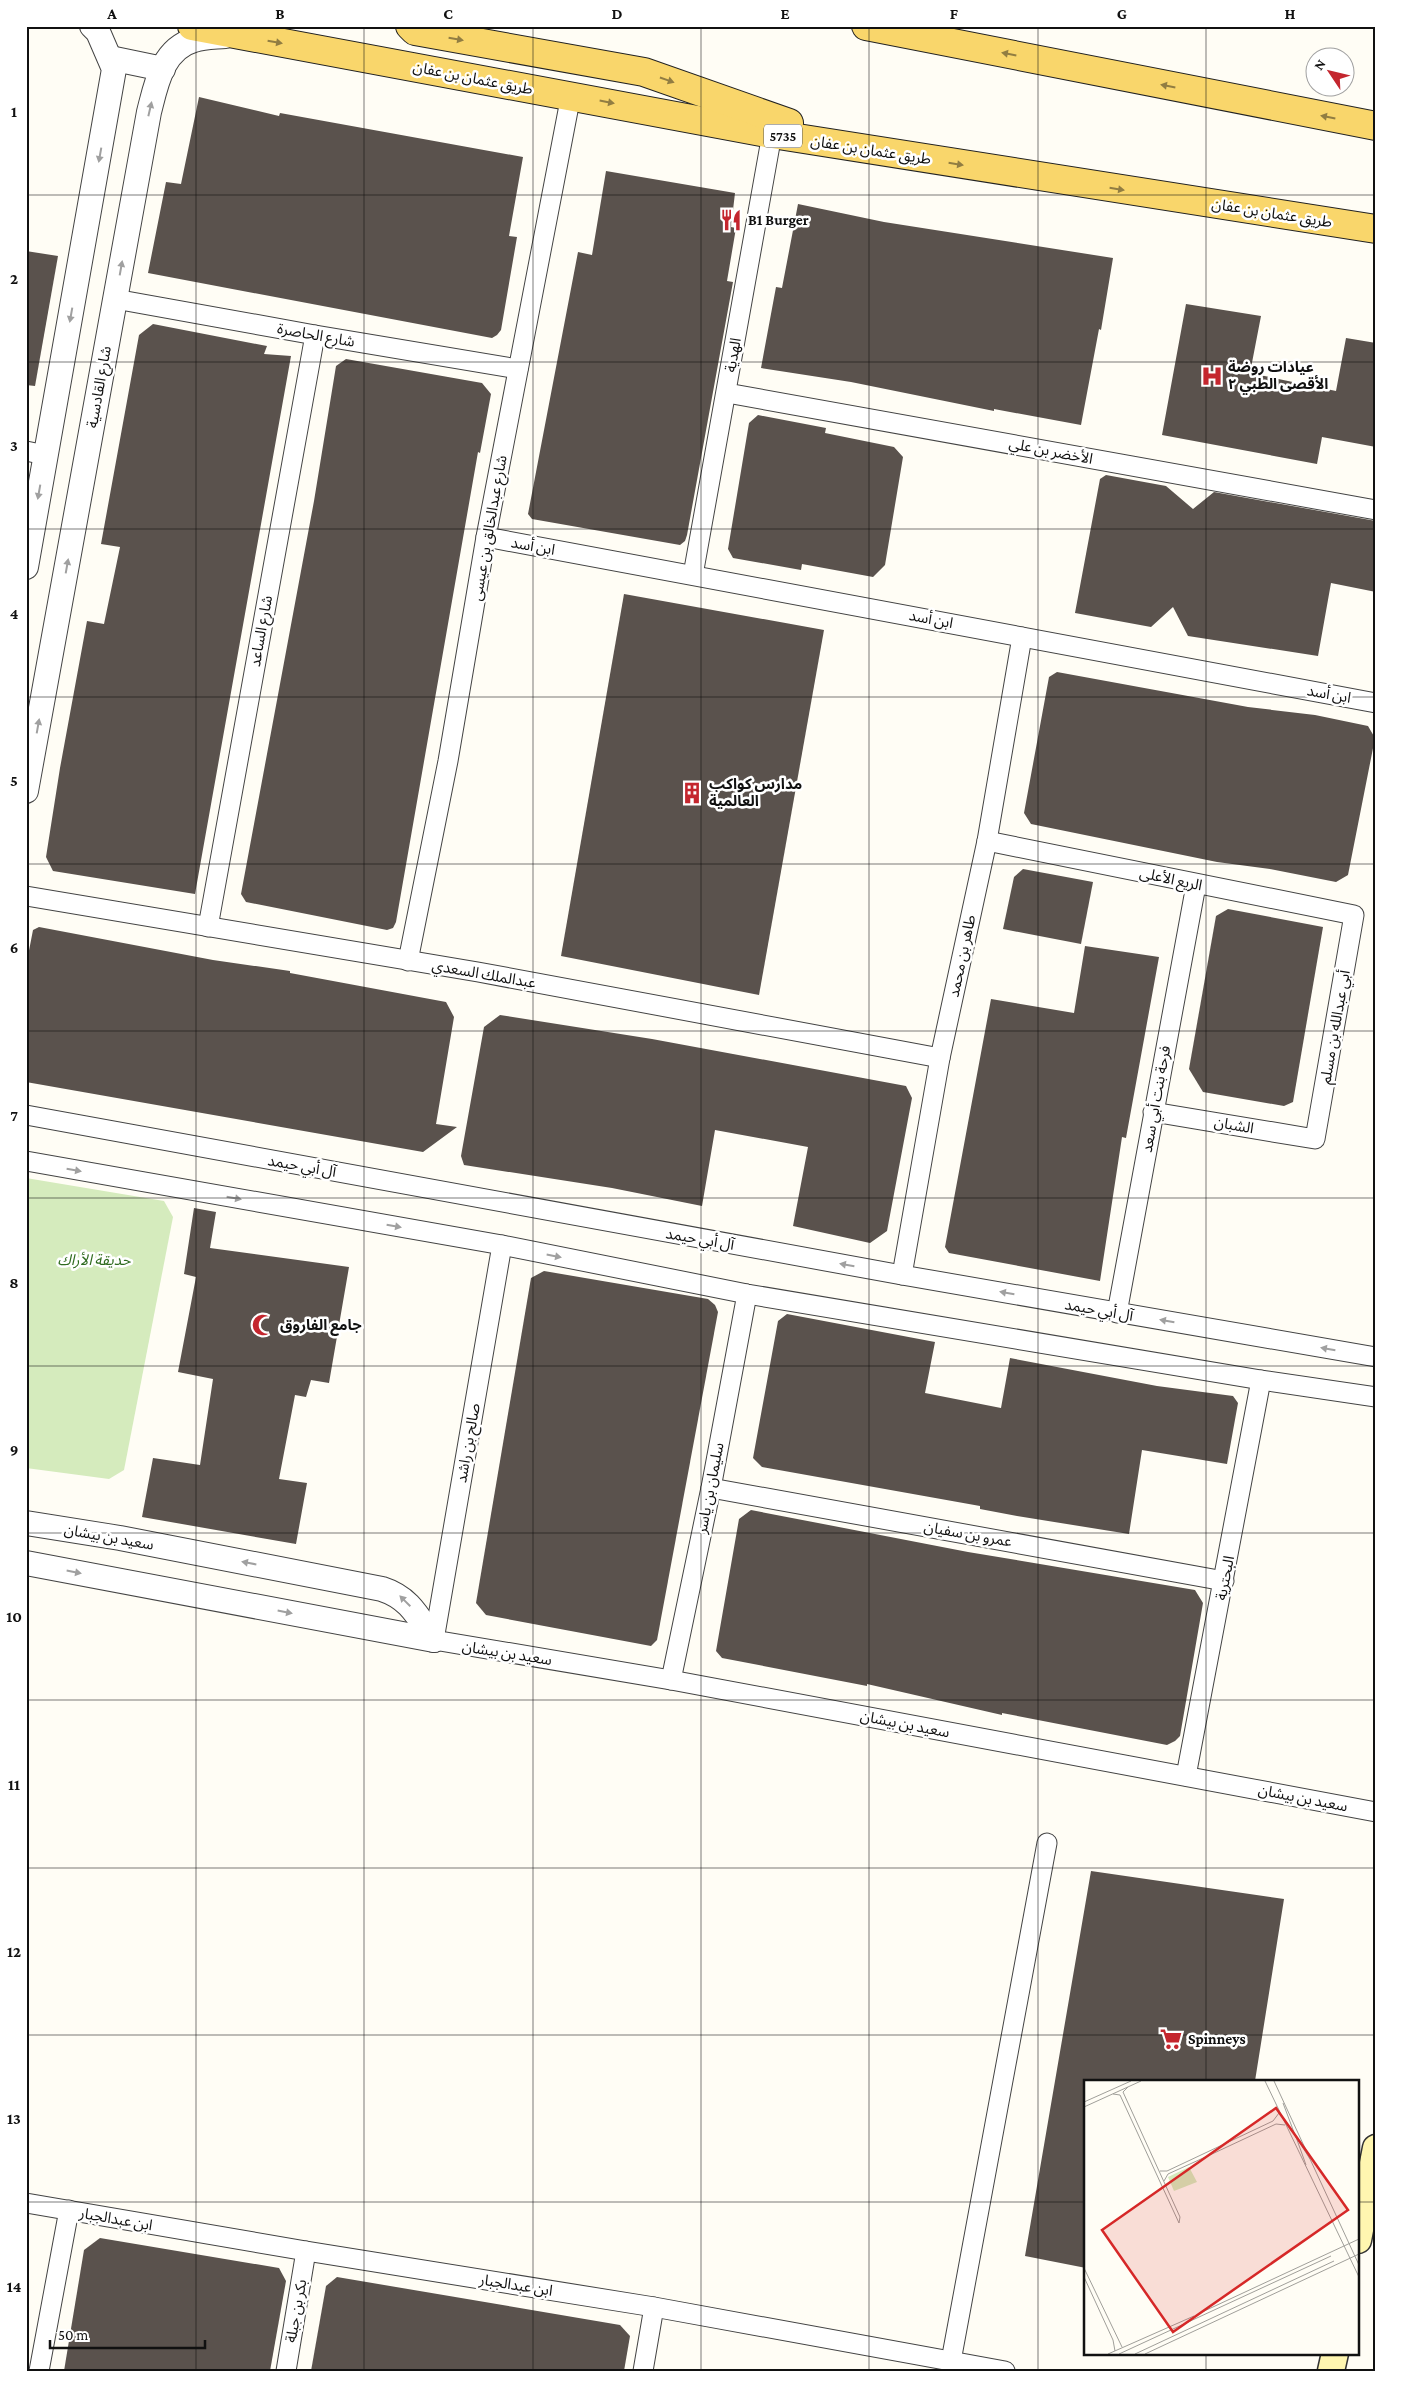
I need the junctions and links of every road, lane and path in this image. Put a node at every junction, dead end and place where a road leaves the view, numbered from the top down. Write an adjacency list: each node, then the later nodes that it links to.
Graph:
1 (92, 26): 6 (street)
2 (192, 26): 5 (main road, طريق عثمان بن عفان / 5735)
3 (410, 26): 11 (main road, one-way to 11)
4 (866, 26): 9 (main road, one-way to 4)
5 (235, 35): 7 (street, شارع القادسية); 8 (main road, طريق عثمان بن عفان / 5735, one-way to 8)
6 (110, 58): 7 (street); 17 (street, one-way to 17)
7 (163, 68): 13 (street, شارع القادسية, one-way to 7)
8 (571, 95): 10 (main road, طريق عثمان بن عفان / 5735, one-way to 10); 15 (street, شارع عبدالخالق بن عيسى)
9 (1376, 126)
10 (772, 134): 11 (main road, طريق عثمان بن عفان / 5735); 16 (street, الهدية)
11 (866, 150): 12 (main road, طريق عثمان بن عفان / 5735, one-way to 12)
12 (1376, 229)
13 (115, 299): 14 (street, شارع الحاصرة); 24 (street, شارع القادسية, one-way to 13)
14 (315, 336): 15 (street, شارع الحاصرة); 29 (street, شارع الساعد)
15 (518, 368): 19 (street, شارع عبدالخالق بن عيسى)
16 (727, 393): 18 (street, الأخضر بن علي); 21 (street, الهدية)
17 (36, 453): 20 (street, one-way to 20)
18 (1376, 510)
19 (486, 537): 21 (street, ابن أسد); 30 (street, شارع عبدالخالق بن عيسى)
20 (26, 567)
21 (693, 575): 22 (street, ابن أسد)
22 (1022, 637): 23 (street, ابن أسد); 25 (street, طاهر بن محمد)
23 (1376, 703)
24 (26, 791)
25 (987, 841): 26 (street, الريع الأعلى); 31 (street, طاهر بن محمد)
26 (1196, 885): 28 (street, الريع الأعلى); 32 (street, فرحة بنت أبي سعد)
27 (26, 896): 29 (street, عبدالملك السعدي)
28 (1354, 915): 34 (street, أبي عبدالله بن مسلم)
29 (208, 927): 30 (street, عبدالملك السعدي)
30 (408, 961): 31 (street, عبدالملك السعدي)
31 (940, 1058): 37 (street, طاهر بن محمد)
32 (1153, 1112): 34 (street, الشبان); 39 (street, فرحة بنت أبي سعد)
33 (26, 1115): 37 (street, آل أبي حيمد, one-way to 33)
34 (1315, 1139)
35 (26, 1160): 36 (street, one-way to 36)
36 (502, 1245): 38 (street, one-way to 38); 47 (street, صالح بن راشد)
37 (902, 1275): 39 (street, آل أبي حيمد, one-way to 37)
38 (747, 1294): 41 (street); 43 (street, سليمان بن ياسر)
39 (1117, 1313): 40 (street, آل أبي حيمد, one-way to 39)
40 (1376, 1357)
41 (1261, 1380): 42 (street); 46 (street, البحترية)
42 (1376, 1397)
43 (711, 1488): 46 (street, عمرو بن سفيان); 48 (street, سليمان بن ياسر)
44 (26, 1524): 47 (street, سعيد بن بيشان, one-way to 44)
45 (26, 1563): 47 (street, سعيد بن بيشان, one-way to 47)
46 (1224, 1581): 49 (street, البحترية)
47 (434, 1640): 48 (street, سعيد بن بيشان)
48 (671, 1680): 49 (street, سعيد بن بيشان)
49 (1186, 1776): 50 (street, سعيد بن بيشان)
50 (1376, 1812)
51 (1047, 1843): 59 (street)
52 (1376, 2148): 55 (main road)
53 (26, 2203): 54 (street, ابن عبدالجبار)
54 (69, 2210): 56 (street, ابن عبدالجبار); 60 (street)
55 (1360, 2230)
56 (306, 2252): 57 (street, ابن عبدالجبار); 61 (street, بكر بن جبلة)
57 (654, 2307): 59 (street, ابن عبدالجبار); 62 (street)
58 (1335, 2354): 64 (main road)
59 (951, 2361): 63 (street, ابن عبدالجبار)
60 (39, 2371)
61 (286, 2371)
62 (643, 2371)
63 (1004, 2371)
64 (1331, 2371)

